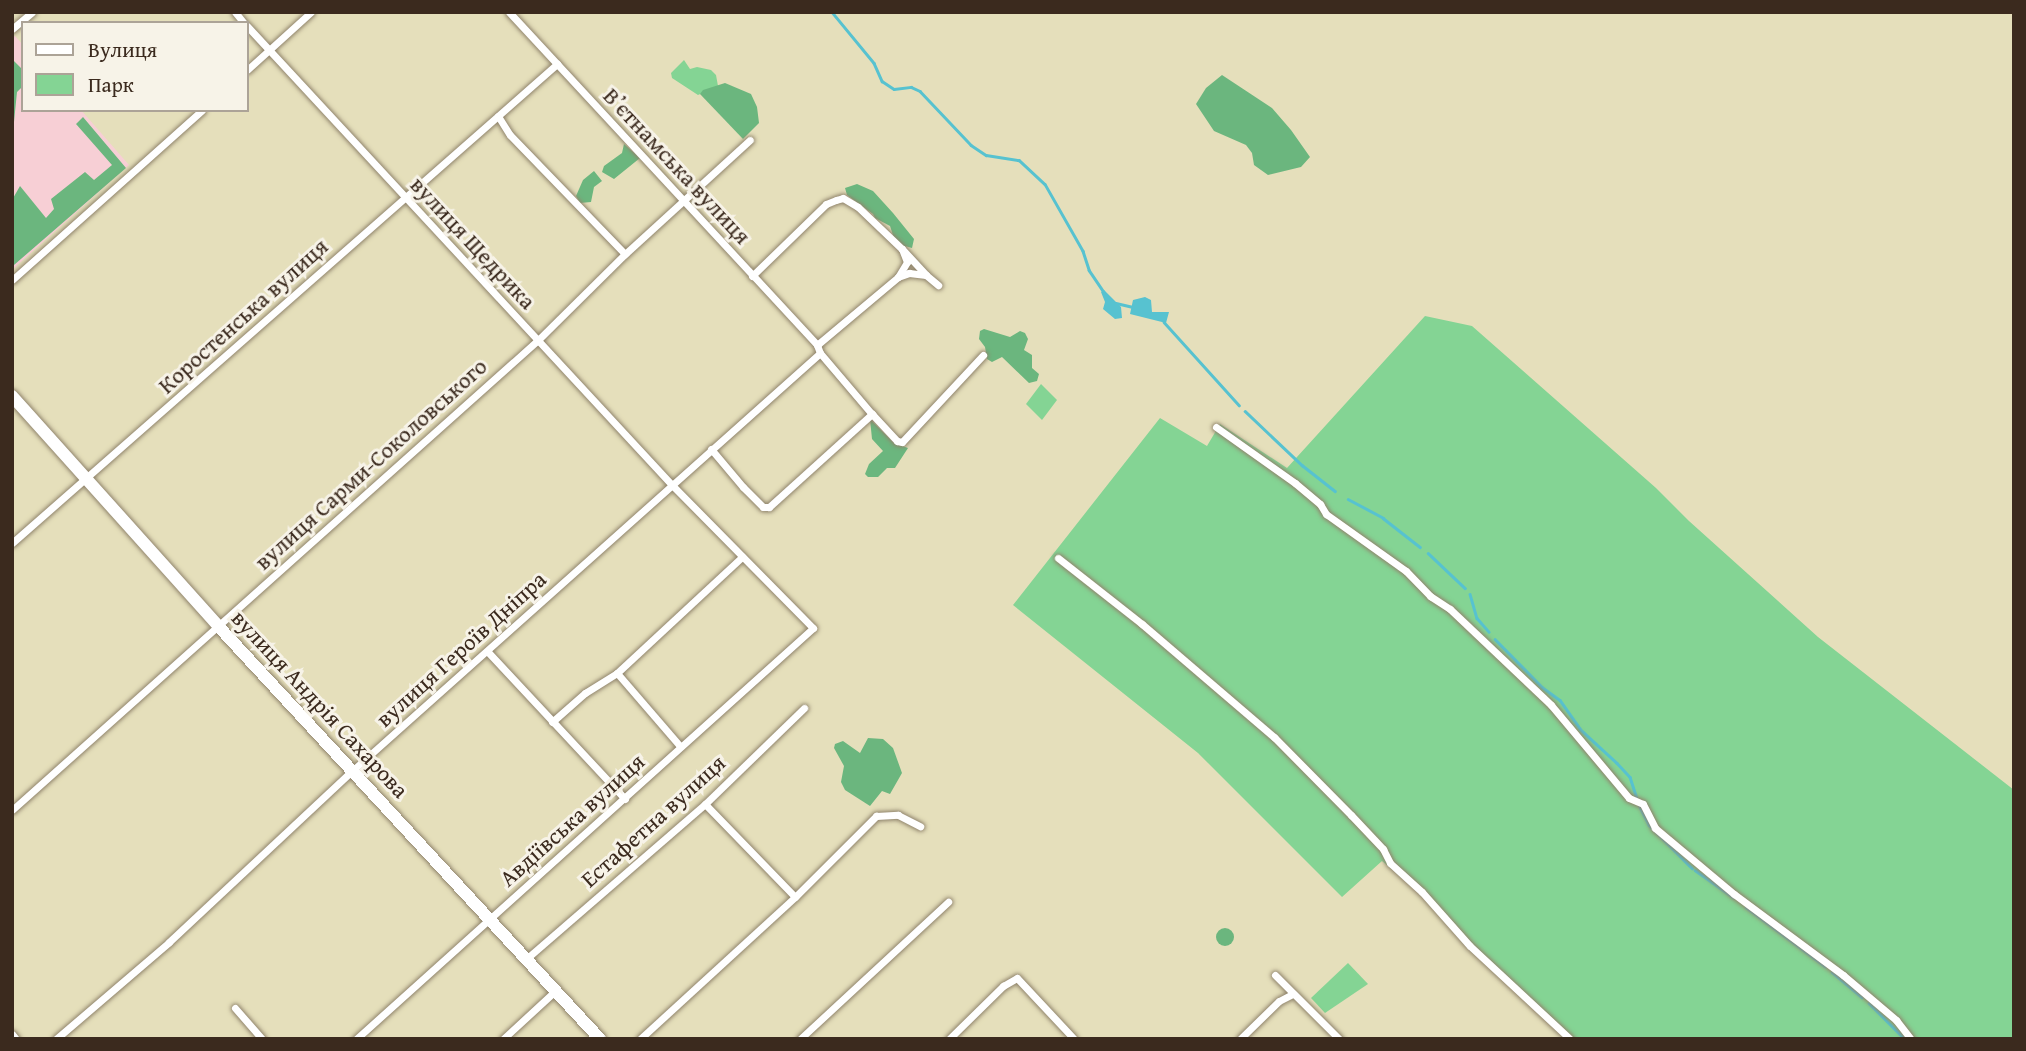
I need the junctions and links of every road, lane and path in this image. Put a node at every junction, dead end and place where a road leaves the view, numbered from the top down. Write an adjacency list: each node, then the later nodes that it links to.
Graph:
1 (311, 12): 4 (street)
2 (509, 12): 5 (street, Вʼєтнамська вулиця)
3 (248, 27): 4 (street, вулиця Щедрика)
4 (269, 50): 6 (street); 10 (street, вулиця Щедрика)
5 (557, 64): 8 (street, Коростенська вулиця); 11 (street, Вʼєтнамська вулиця)
6 (248, 69)
7 (200, 112): 17 (street)
8 (498, 116): 10 (street, Коростенська вулиця); 13 (street)
9 (750, 140): 11 (street, вулиця Сарми-Соколовського)
10 (405, 197): 19 (street, вулиця Щедрика); 27 (street, Коростенська вулиця)
11 (683, 202): 13 (street, вулиця Сарми-Соколовського); 15 (street, Вʼєтнамська вулиця)
12 (902, 249): 14 (street); 15 (street); 16 (street)
13 (625, 254): 19 (street, вулиця Сарми-Соколовського)
14 (926, 275): 16 (street); 18 (street)
15 (752, 276): 20 (street, Вʼєтнамська вулиця)
16 (898, 278): 20 (street)
17 (12, 280)
18 (938, 285)
19 (537, 341): 28 (street, вулиця Щедрика); 32 (street, вулиця Сарми-Соколовського)
20 (817, 345): 21 (street)
21 (820, 354): 24 (street); 26 (street, вулиця Героїв Дніпра)
22 (983, 355): 24 (street)
23 (12, 396): 27 (main road, вулиця Андрія Сахарова)
24 (872, 414): 26 (street)
25 (1216, 427): 65 (street)
26 (710, 449): 28 (street, вулиця Героїв Дніпра)
27 (85, 478): 29 (street, Коростенська вулиця); 32 (main road, вулиця Андрія Сахарова)
28 (672, 485): 30 (street); 33 (street, вулиця Героїв Дніпра)
29 (12, 543)
30 (742, 557): 34 (street); 37 (street, Авдіївська вулиця)
31 (1058, 558): 64 (street)
32 (219, 627): 38 (main road, вулиця Андрія Сахарова); 41 (street, вулиця Сарми-Соколовського)
33 (488, 652): 36 (street); 38 (street, вулиця Героїв Дніпра)
34 (617, 673): 36 (street); 37 (street)
35 (804, 708): 40 (street, Естафетна вулиця)
36 (552, 722): 39 (street)
37 (680, 746): 39 (street, Авдіївська вулиця)
38 (353, 770): 45 (main road, вулиця Андрія Сахарова); 53 (street, вулиця Героїв Дніпра)
39 (625, 799): 45 (street, Авдіївська вулиця)
40 (705, 804): 43 (street); 46 (street, Естафетна вулиця)
41 (12, 810)
42 (920, 826): 43 (street)
43 (795, 897): 58 (street)
44 (948, 902): 59 (street)
45 (491, 919): 46 (main road, вулиця Андрія Сахарова); 55 (street, Авдіївська вулиця)
46 (526, 959): 48 (main road, вулиця Андрія Сахарова)
47 (1275, 975): 49 (street)
48 (555, 991): 56 (street); 57 (main road, вулиця Андрія Сахарова)
49 (1293, 994): 62 (street); 63 (street)
50 (235, 1008): 54 (street)
51 (12, 1034): 52 (street)
52 (16, 1039)
53 (56, 1039)
54 (262, 1039)
55 (356, 1039)
56 (503, 1039)
57 (600, 1039)
58 (640, 1039)
59 (800, 1039)
60 (949, 1039): 61 (street)
61 (1074, 1039)
62 (1240, 1039)
63 (1339, 1039)
64 (1570, 1039)
65 (1911, 1039)

